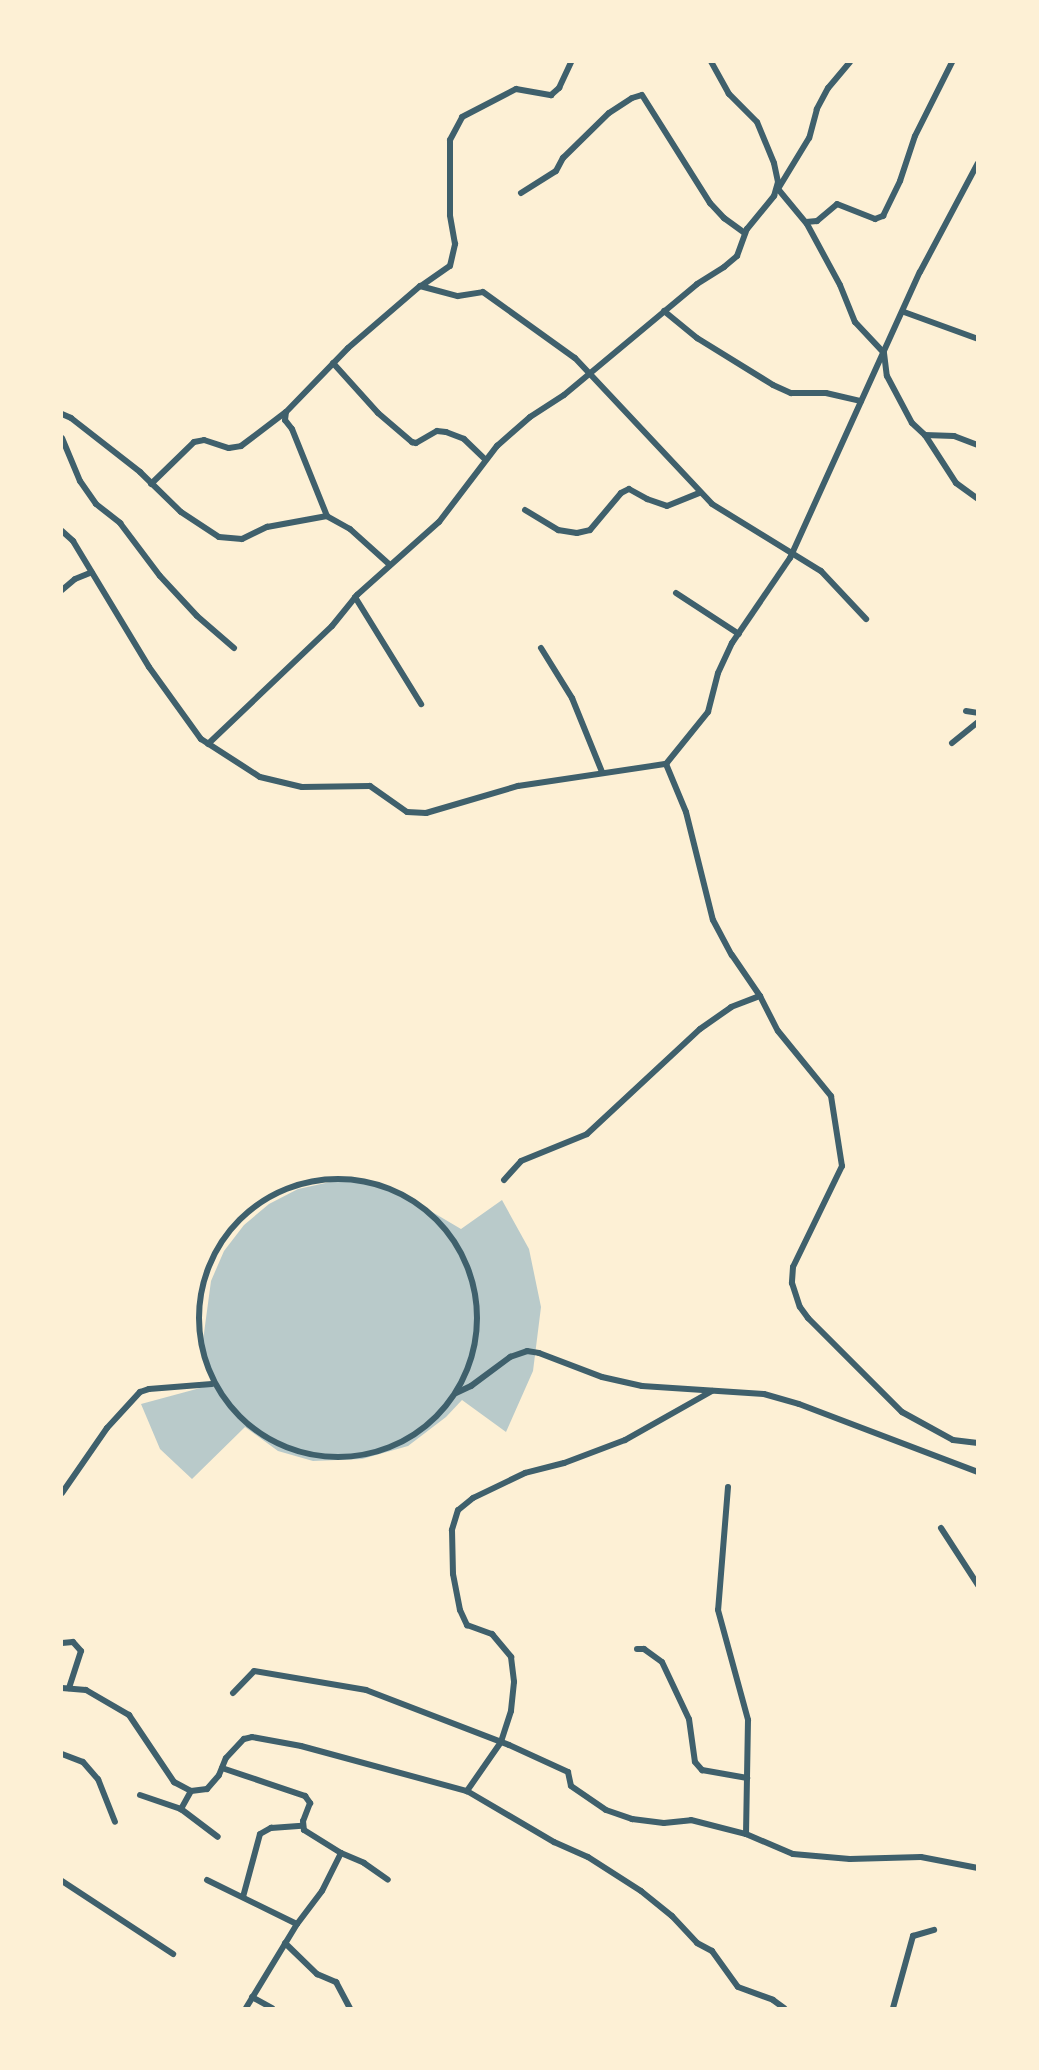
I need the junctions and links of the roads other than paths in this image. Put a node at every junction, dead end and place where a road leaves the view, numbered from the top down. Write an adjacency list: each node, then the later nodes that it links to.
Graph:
1 (571, 62): 10 (street)
2 (711, 62): 6 (street)
3 (850, 62): 6 (street)
4 (952, 62): 8 (street)
5 (978, 163): 12 (street)
6 (778, 189): 8 (street); 9 (street)
7 (521, 194): 9 (street)
8 (806, 222): 14 (street)
9 (745, 233): 11 (street)
10 (420, 286): 15 (street); 16 (street)
11 (664, 311): 16 (street); 17 (street)
12 (904, 312): 13 (street); 14 (street)
13 (978, 339)
14 (884, 352): 17 (street); 20 (street)
15 (333, 363): 18 (street); 23 (street)
16 (591, 374): 23 (street); 25 (street)
17 (861, 401): 30 (street)
18 (286, 412): 24 (street); 28 (street)
19 (62, 414): 24 (street)
20 (925, 435): 22 (street); 26 (street)
21 (62, 438): 38 (street)
22 (978, 446)
23 (485, 459): 31 (street)
24 (151, 484): 28 (street)
25 (700, 493): 27 (street); 30 (street)
26 (978, 499)
27 (525, 510)
28 (327, 516): 31 (street)
29 (62, 531): 32 (street)
30 (792, 554): 36 (street); 37 (street)
31 (390, 565): 35 (street)
32 (92, 572): 33 (street); 45 (street)
33 (62, 590)
34 (676, 593): 37 (street)
35 (356, 597): 40 (street); 45 (street)
36 (866, 619)
37 (739, 634): 46 (street)
38 (234, 648)
39 (541, 648): 47 (street)
40 (421, 704)
41 (966, 711): 42 (street)
42 (978, 713)
43 (978, 722): 44 (street)
44 (952, 743)
45 (208, 744): 47 (street)
46 (666, 764): 47 (street); 48 (street)
47 (602, 772)
48 (760, 996): 49 (street); 53 (street)
49 (504, 1180)
50 (212, 1384): 52 (street); 52 (street); 56 (street)
51 (712, 1391): 52 (street); 54 (street); 63 (street)
52 (455, 1393)
53 (978, 1443)
54 (978, 1472)
55 (728, 1487): 66 (street)
56 (62, 1493)
57 (941, 1528): 58 (street)
58 (978, 1585)
59 (62, 1643): 61 (street)
60 (637, 1649): 66 (street)
61 (65, 1688): 67 (street)
62 (233, 1694): 63 (street)
63 (501, 1742): 68 (street); 73 (street)
64 (62, 1754): 71 (street)
65 (222, 1768): 67 (street); 68 (street); 72 (street)
66 (747, 1778): 73 (street)
67 (191, 1791): 70 (street)
68 (467, 1791): 89 (street)
69 (140, 1795): 70 (street)
70 (181, 1809): 74 (street)
71 (115, 1822)
72 (302, 1826): 75 (street); 80 (street)
73 (746, 1834): 76 (street)
74 (218, 1837)
75 (341, 1853): 78 (street); 81 (street)
76 (978, 1868)
77 (207, 1880): 80 (street)
78 (388, 1880)
79 (62, 1881): 84 (street)
80 (243, 1897): 81 (street)
81 (297, 1924): 83 (street)
82 (934, 1930): 90 (street)
83 (285, 1943): 85 (street); 88 (street)
84 (173, 1954)
85 (252, 1996): 86 (street); 87 (street)
86 (246, 2008)
87 (272, 2008)
88 (350, 2008)
89 (784, 2008)
90 (893, 2008)

